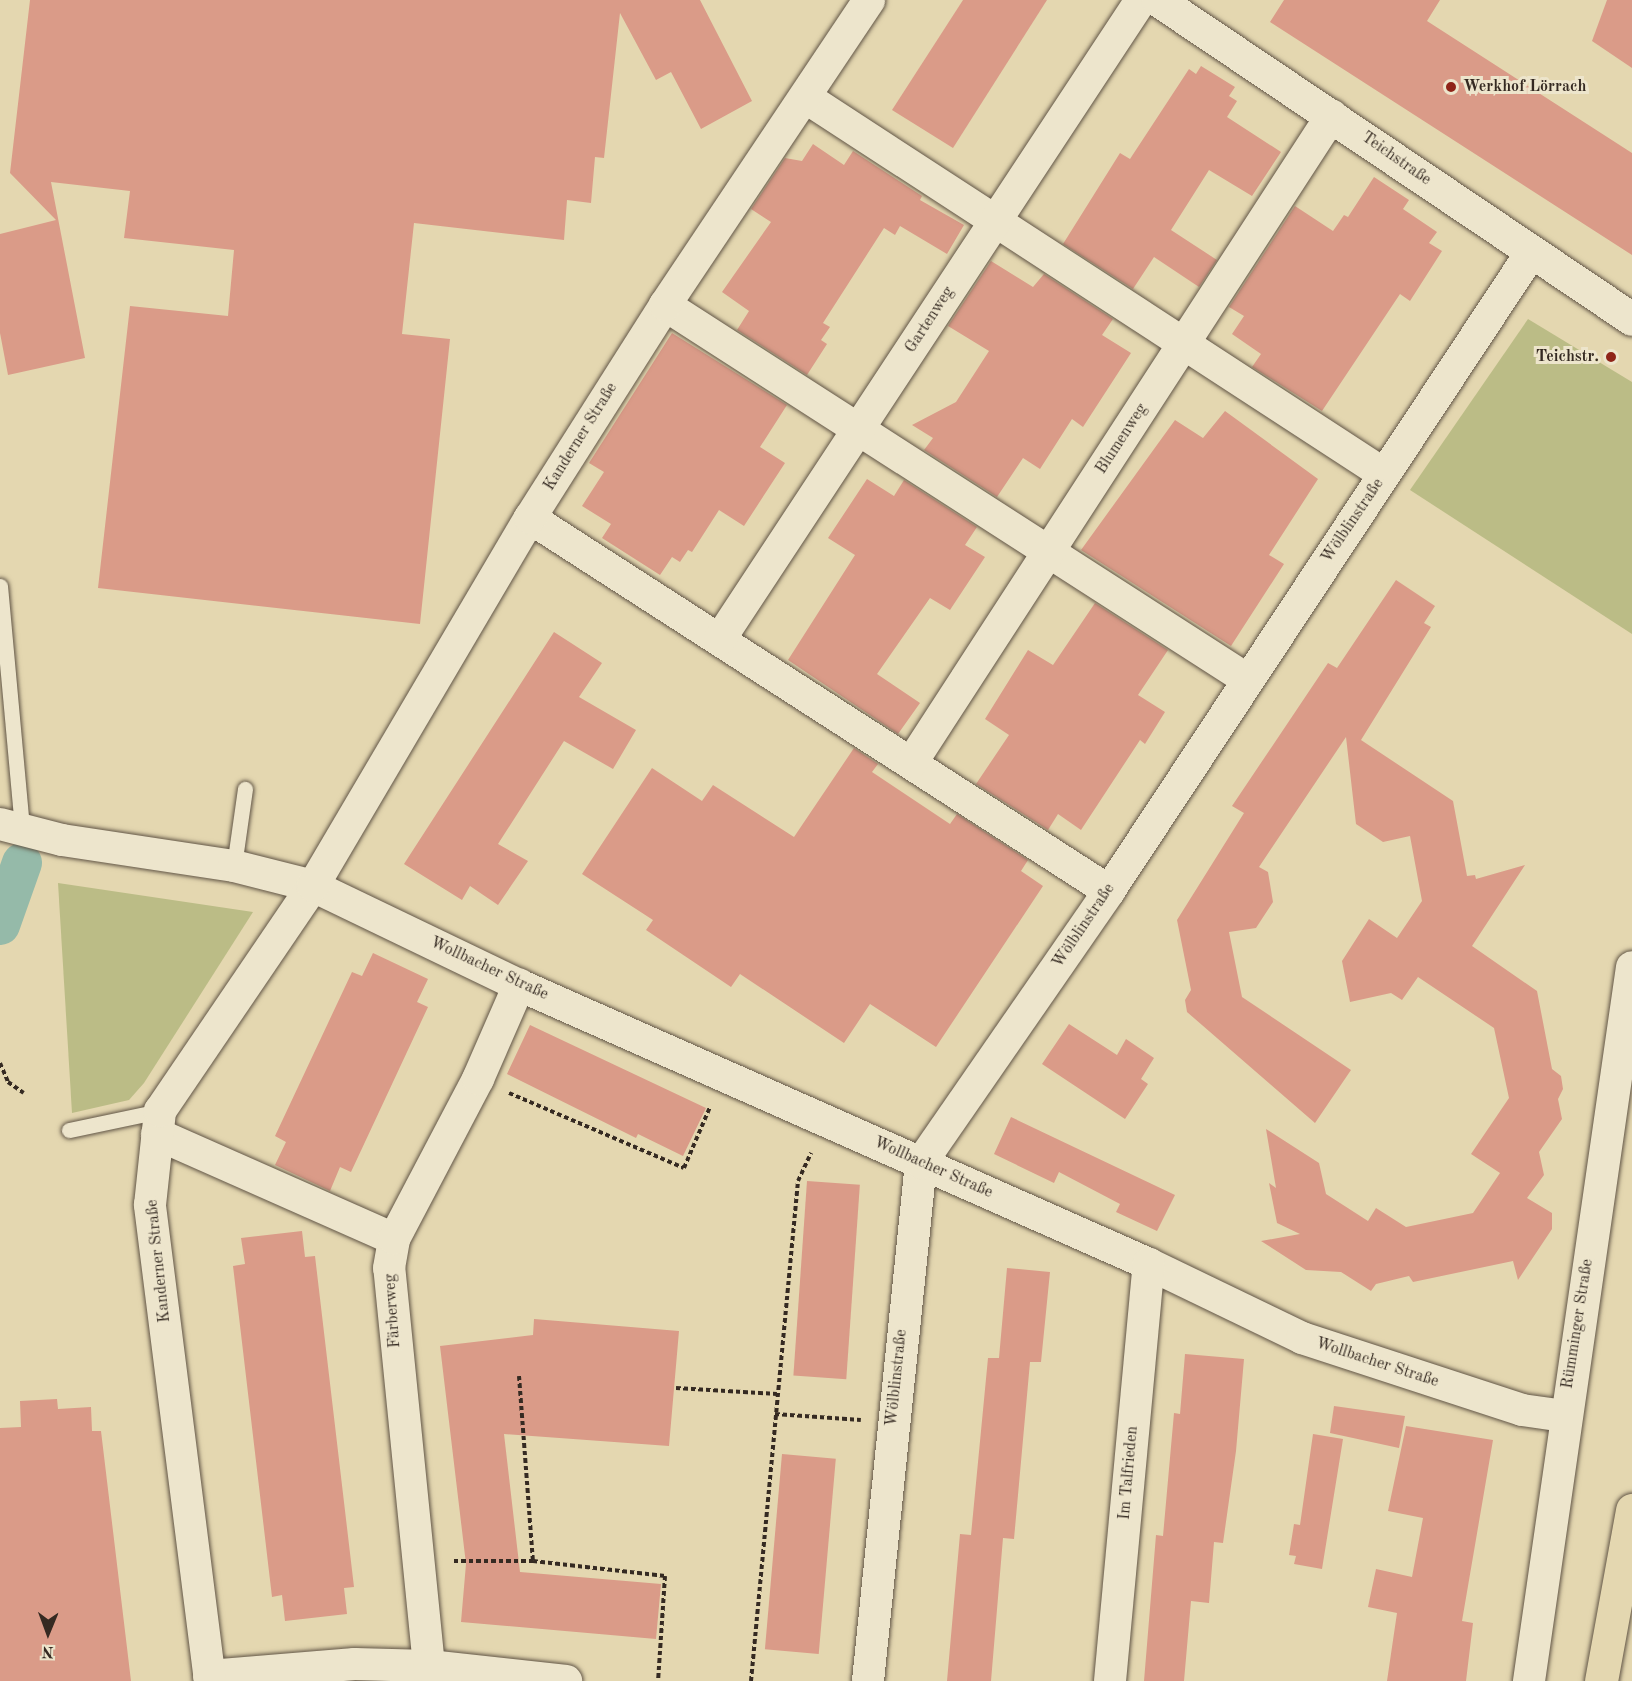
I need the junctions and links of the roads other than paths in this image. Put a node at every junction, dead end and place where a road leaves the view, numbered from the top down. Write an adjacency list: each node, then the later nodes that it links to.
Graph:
1 (869, 0): 4 (street, Kanderner Straße)
2 (1141, 0): 6 (street, Gartenweg)
3 (1158, 0): 5 (street, Teichstraße)
4 (805, 97): 6 (street); 8 (street, Kanderner Straße)
5 (1332, 115): 7 (street, Teichstraße); 10 (street, Blumenweg)
6 (996, 220): 10 (street); 11 (street, Gartenweg)
7 (1531, 253): 9 (street, Teichstraße); 12 (street, Wölblinstraße)
8 (665, 305): 11 (street); 13 (street, Kanderner Straße)
9 (1632, 319)
10 (1185, 342): 12 (street); 14 (street, Blumenweg)
11 (859, 428): 14 (street); 16 (street, Gartenweg)
12 (1384, 474): 17 (street, Wölblinstraße)
13 (530, 518): 16 (street); 22 (street, Kanderner Straße)
14 (1047, 553): 17 (street); 18 (street, Blumenweg)
15 (0, 586): 20 (lane)
16 (720, 639): 18 (street)
17 (1248, 680): 23 (street, Wölblinstraße)
18 (912, 762): 23 (street)
19 (245, 789): 21 (lane)
20 (11, 827): 21 (street)
21 (234, 866): 22 (street)
22 (313, 886): 25 (street, Wollbacher Straße); 26 (street, Kanderner Straße)
23 (1109, 891): 28 (street, Wölblinstraße)
24 (1632, 967): 31 (street, Rümminger Straße)
25 (519, 985): 28 (street, Wollbacher Straße); 29 (street, Färberweg)
26 (159, 1122): 27 (lane); 29 (street); 34 (street, Kanderner Straße)
27 (69, 1130)
28 (921, 1163): 30 (street, Wollbacher Straße); 36 (street, Wölblinstraße)
29 (394, 1239): 33 (street, Färberweg)
30 (1149, 1264): 31 (street, Wollbacher Straße); 37 (street, Im Talfrieden)
31 (1564, 1416): 38 (street, Rümminger Straße)
32 (1632, 1510): 39 (main road)
33 (429, 1666): 34 (street); 35 (street)
34 (210, 1679)
35 (566, 1681)
36 (868, 1681)
37 (1110, 1681)
38 (1529, 1681)
39 (1601, 1681)

